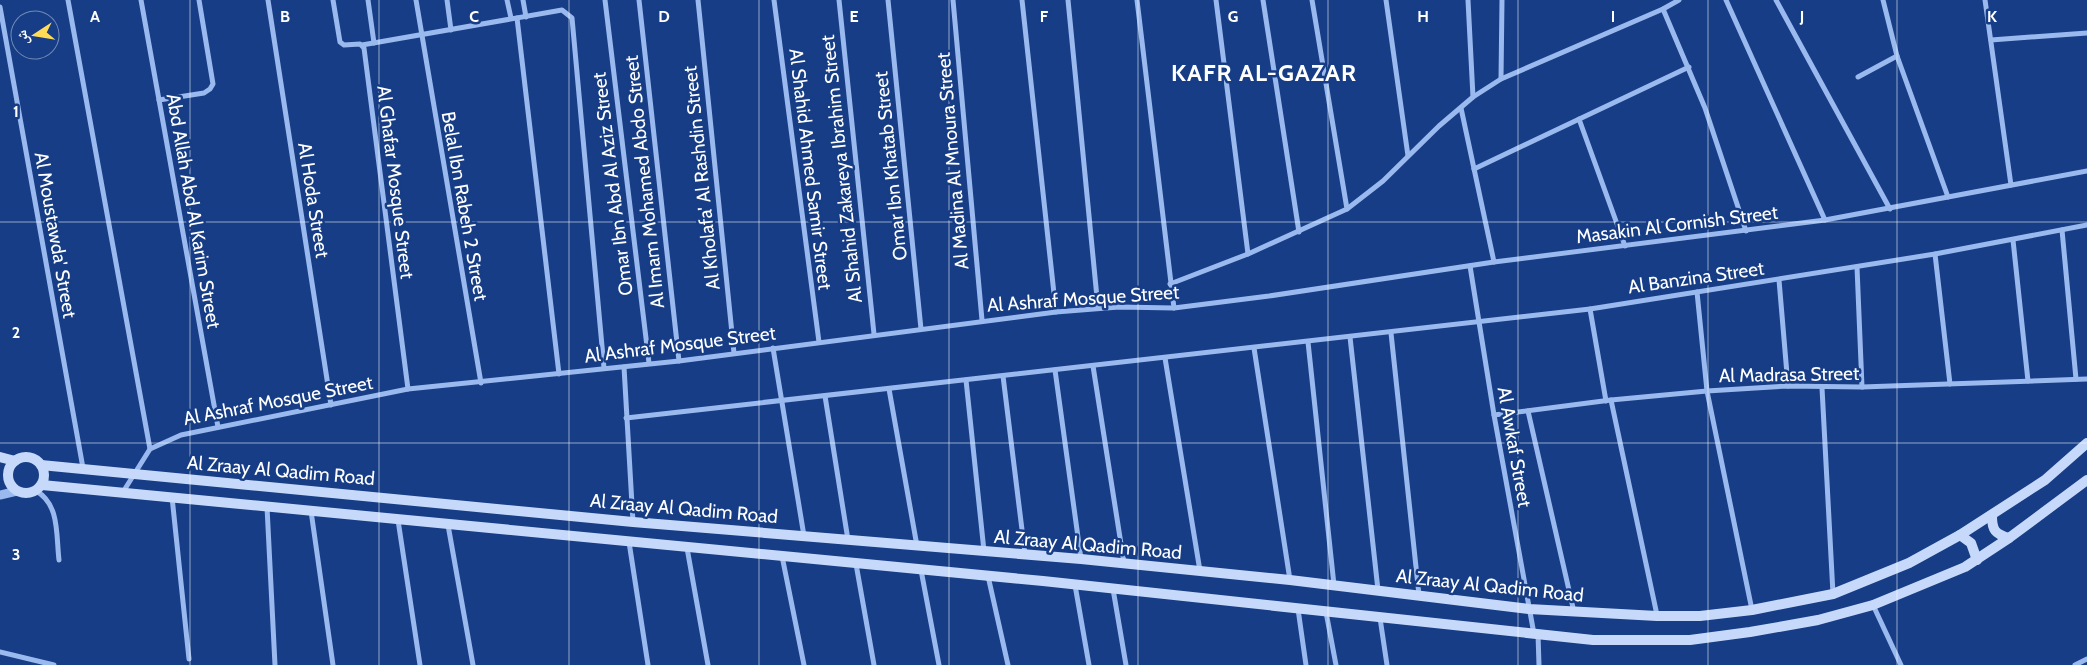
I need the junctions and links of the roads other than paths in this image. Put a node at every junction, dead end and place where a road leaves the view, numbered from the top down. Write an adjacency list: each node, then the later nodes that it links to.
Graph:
1 (68, 0): 119 (street)
2 (141, 0): 48 (street, Abd Allah Abd Al Karim Street)
3 (199, 0): 48 (street)
4 (268, 0): 113 (street, Al Hoda Street)
5 (333, 0): 42 (street)
6 (368, 0): 41 (street)
7 (416, 0): 39 (street, Belal Ibn Rabeh 2 Street)
8 (447, 0): 37 (street)
9 (507, 0): 35 (street)
10 (523, 0): 34 (street)
11 (605, 0): 91 (street, Omar Ibn Abd Al Aziz Street)
12 (638, 0): 90 (street, Al Imam Mohamed Abdo Street)
13 (698, 0): 88 (street, Al Kholafa' Al Rashdin Street)
14 (774, 0): 84 (street, Al Shahid Ahmed Samir Street)
15 (839, 0): 82 (street, Al Shahid Zakareya Ibrahim Street)
16 (888, 0): 80 (street, Omar Ibn Khatab Street)
17 (953, 0): 78 (street, Al Madina Al Mnoura Street)
18 (1022, 0): 77 (street)
19 (1068, 0): 74 (street)
20 (1137, 0): 71 (street)
21 (1216, 0): 65 (street)
22 (1263, 0): 62 (street)
23 (1312, 0): 57 (street)
24 (1386, 0): 51 (street)
25 (1468, 0): 47 (street)
26 (1502, 0): 46 (street)
27 (1679, 0): 33 (street)
28 (1726, 0): 58 (street)
29 (1776, 0): 56 (street)
30 (1883, 0): 43 (street)
31 (1986, 0): 40 (street)
32 (0, 7): 123 (street, Al Moustawda' Street)
33 (1663, 9): 44 (street); 46 (street)
34 (526, 17): 36 (street); 94 (street)
35 (511, 18): 36 (street); 37 (street)
36 (517, 18): 96 (street)
37 (451, 30): 39 (street)
38 (2087, 33): 40 (street)
39 (421, 35): 41 (street); 102 (street, Belal Ibn Rabeh 2 Street)
40 (1991, 40): 54 (street)
41 (374, 43): 42 (street)
42 (362, 45): 107 (street, Al Ghafar Mosque Street)
43 (1897, 56): 45 (street); 55 (street)
44 (1689, 67): 50 (street); 61 (street)
45 (1858, 77)
46 (1501, 79): 47 (street)
47 (1473, 97): 49 (street)
48 (159, 100): 117 (street, Abd Allah Abd Al Karim Street)
49 (1461, 108): 51 (street); 52 (street)
50 (1579, 119): 52 (street); 64 (street)
51 (1408, 156): 57 (street)
52 (1474, 169): 67 (street)
53 (2087, 171): 54 (street, Masakin Al Cornish Street)
54 (2011, 185): 55 (street, Masakin Al Cornish Street)
55 (1948, 197): 56 (street, Masakin Al Cornish Street)
56 (1890, 208): 58 (street, Masakin Al Cornish Street)
57 (1347, 209): 62 (street)
58 (1825, 220): 61 (street, Masakin Al Cornish Street)
59 (2087, 225): 60 (street, Al Banzina Street)
60 (2062, 230): 63 (street, Al Banzina Street); 98 (street)
61 (1746, 231): 64 (street, Masakin Al Cornish Street)
62 (1299, 232): 65 (street)
63 (2013, 240): 66 (street, Al Banzina Street); 101 (street)
64 (1625, 246): 67 (street, Masakin Al Cornish Street)
65 (1248, 254): 71 (street)
66 (1935, 254): 69 (street, Al Banzina Street); 103 (street)
67 (1494, 262): 68 (street, Masakin Al Cornish Street)
68 (1470, 266): 73 (street, Masakin Al Cornish Street); 79 (street, Al Awkaf Street)
69 (1857, 268): 70 (street, Al Banzina Street); 105 (street)
70 (1778, 280): 72 (street, Al Banzina Street); 104 (street)
71 (1170, 284): 75 (street)
72 (1697, 292): 76 (street, Al Banzina Street); 109 (street)
73 (1269, 296): 75 (street, Al Ashraf Mosque Street)
74 (1098, 308): 75 (street, Al Ashraf Mosque Street); 77 (street, Al Ashraf Mosque Street)
75 (1174, 308)
76 (1590, 309): 79 (street, Al Banzina Street); 112 (street)
77 (1056, 312): 78 (street, Al Ashraf Mosque Street)
78 (982, 320): 80 (street, Al Ashraf Mosque Street)
79 (1479, 322): 81 (street, Al Banzina Street); 115 (street, Al Awkaf Street)
80 (921, 329): 82 (street, Al Ashraf Mosque Street)
81 (1391, 333): 83 (street, Al Banzina Street); 162 (street)
82 (874, 334): 84 (street, Al Ashraf Mosque Street)
83 (1350, 337): 85 (street, Al Banzina Street); 160 (street)
84 (819, 342): 86 (street, Al Ashraf Mosque Street)
85 (1308, 342): 87 (street); 158 (street)
86 (773, 348): 88 (street, Al Ashraf Mosque Street); 111 (street)
87 (1254, 348): 89 (street); 156 (street)
88 (734, 353): 90 (street, Al Ashraf Mosque Street)
89 (1165, 358): 92 (street); 154 (street)
90 (679, 361): 91 (street, Al Ashraf Mosque Street)
91 (649, 363): 93 (street, Al Ashraf Mosque Street)
92 (1093, 366): 95 (street); 151 (street)
93 (624, 367): 94 (street, Al Ashraf Mosque Street); 116 (street)
94 (604, 368): 96 (street, Al Ashraf Mosque Street)
95 (1055, 370): 97 (street); 148 (street)
96 (559, 374): 102 (street, Al Ashraf Mosque Street)
97 (1003, 376): 100 (street); 146 (street)
98 (2076, 379): 99 (street, Al Madrasa Street); 101 (street, Al Madrasa Street)
99 (2087, 379)
100 (966, 380): 108 (street); 145 (street)
101 (2028, 381): 103 (street, Al Madrasa Street)
102 (480, 382): 107 (street, Al Ashraf Mosque Street)
103 (1950, 384): 105 (street, Al Madrasa Street)
104 (1788, 386): 106 (street, Al Madrasa Street); 109 (street, Al Madrasa Street)
105 (1862, 387): 106 (street, Al Madrasa Street)
106 (1822, 388): 161 (street)
107 (408, 389): 113 (street, Al Ashraf Mosque Street)
108 (889, 389): 110 (street); 143 (street)
109 (1707, 391): 112 (street, Al Madrasa Street); 166 (street)
110 (824, 396): 111 (street); 141 (street)
111 (782, 401): 116 (street); 139 (street)
112 (1608, 401): 114 (street, Al Madrasa Street); 169 (street)
113 (331, 405): 117 (street, Al Ashraf Mosque Street)
114 (1528, 411): 115 (street, Al Madrasa Street); 168 (street)
115 (1494, 416): 164 (street, Al Awkaf Street)
116 (626, 418): 136 (street)
117 (218, 427): 119 (street, Al Ashraf Mosque Street)
118 (2087, 443): 134 (main road, Al Zraay Al Qadim Road)
119 (150, 449): 124 (street)
120 (0, 457): 121 (main road)
121 (15, 461): 122 (main road); 125 (main road)
122 (41, 464): 123 (main road, Al Zraay Al Qadim Road); 127 (main road)
123 (83, 468): 124 (main road, Al Zraay Al Qadim Road)
124 (133, 474): 129 (street); 136 (main road, Al Zraay Al Qadim Road)
125 (4, 479): 128 (main road)
126 (2086, 484): 140 (main road, Al Zraay Al Qadim Road)
127 (39, 488): 128 (main road); 129 (main road, Al Zraay Al Qadim Road); 149 (street)
128 (17, 491): 130 (street)
129 (123, 492): 131 (main road, Al Zraay Al Qadim Road)
130 (0, 495)
131 (172, 497): 132 (main road, Al Zraay Al Qadim Road); 173 (street)
132 (268, 506): 133 (main road, Al Zraay Al Qadim Road); 176 (street)
133 (311, 511): 135 (main road, Al Zraay Al Qadim Road); 177 (street)
134 (1992, 516): 138 (main road, Al Zraay Al Qadim Road); 140 (main road)
135 (398, 520): 137 (main road, Al Zraay Al Qadim Road); 178 (street)
136 (633, 522): 139 (main road, Al Zraay Al Qadim Road)
137 (448, 525): 142 (main road, Al Zraay Al Qadim Road); 179 (street)
138 (1960, 535): 150 (main road); 161 (main road, Al Zraay Al Qadim Road)
139 (804, 536): 141 (main road, Al Zraay Al Qadim Road)
140 (2009, 538): 150 (main road, Al Zraay Al Qadim Road)
141 (848, 540): 143 (main road, Al Zraay Al Qadim Road)
142 (629, 542): 144 (main road, Al Zraay Al Qadim Road); 180 (street)
143 (917, 546): 145 (main road, Al Zraay Al Qadim Road)
144 (687, 548): 147 (main road, Al Zraay Al Qadim Road); 181 (street)
145 (985, 552): 146 (main road, Al Zraay Al Qadim Road)
146 (1025, 555): 148 (main road, Al Zraay Al Qadim Road)
147 (782, 556): 152 (main road, Al Zraay Al Qadim Road); 182 (street)
148 (1081, 559): 151 (main road, Al Zraay Al Qadim Road)
149 (59, 560)
150 (1977, 560): 163 (main road, Al Zraay Al Qadim Road)
151 (1124, 563): 154 (main road, Al Zraay Al Qadim Road)
152 (856, 564): 153 (main road, Al Zraay Al Qadim Road); 183 (street)
153 (921, 570): 155 (main road, Al Zraay Al Qadim Road); 184 (street)
154 (1200, 572): 156 (main road, Al Zraay Al Qadim Road)
155 (988, 576): 157 (main road, Al Zraay Al Qadim Road); 185 (street)
156 (1290, 580): 158 (main road, Al Zraay Al Qadim Road)
157 (1075, 585): 159 (main road, Al Zraay Al Qadim Road); 186 (street)
158 (1334, 586): 160 (main road, Al Zraay Al Qadim Road)
159 (1113, 589): 165 (main road, Al Zraay Al Qadim Road); 187 (street)
160 (1378, 592): 162 (main road, Al Zraay Al Qadim Road)
161 (1833, 594): 166 (main road, Al Zraay Al Qadim Road)
162 (1419, 596): 164 (main road, Al Zraay Al Qadim Road)
163 (1873, 605): 171 (main road, Al Zraay Al Qadim Road); 192 (street)
164 (1529, 608): 168 (main road, Al Zraay Al Qadim Road); 171 (street, Al Awkaf Street)
165 (1298, 609): 167 (main road, Al Zraay Al Qadim Road); 188 (street)
166 (1752, 610): 169 (main road, Al Zraay Al Qadim Road)
167 (1326, 612): 170 (main road, Al Zraay Al Qadim Road); 189 (street)
168 (1574, 612): 169 (main road, Al Zraay Al Qadim Road)
169 (1657, 616)
170 (1380, 618): 171 (main road, Al Zraay Al Qadim Road); 190 (street)
171 (1536, 634): 191 (street, Al Awkaf Street)
172 (0, 652): 175 (street)
173 (189, 659)
174 (2087, 659): 193 (street)
175 (54, 665)
176 (275, 665)
177 (333, 665)
178 (420, 665)
179 (473, 665)
180 (648, 665)
181 (708, 665)
182 (804, 665)
183 (874, 665)
184 (939, 665)
185 (1008, 665)
186 (1089, 665)
187 (1126, 665)
188 (1306, 665)
189 (1336, 665)
190 (1387, 665)
191 (1539, 665)
192 (1901, 665)
193 (2075, 665)

